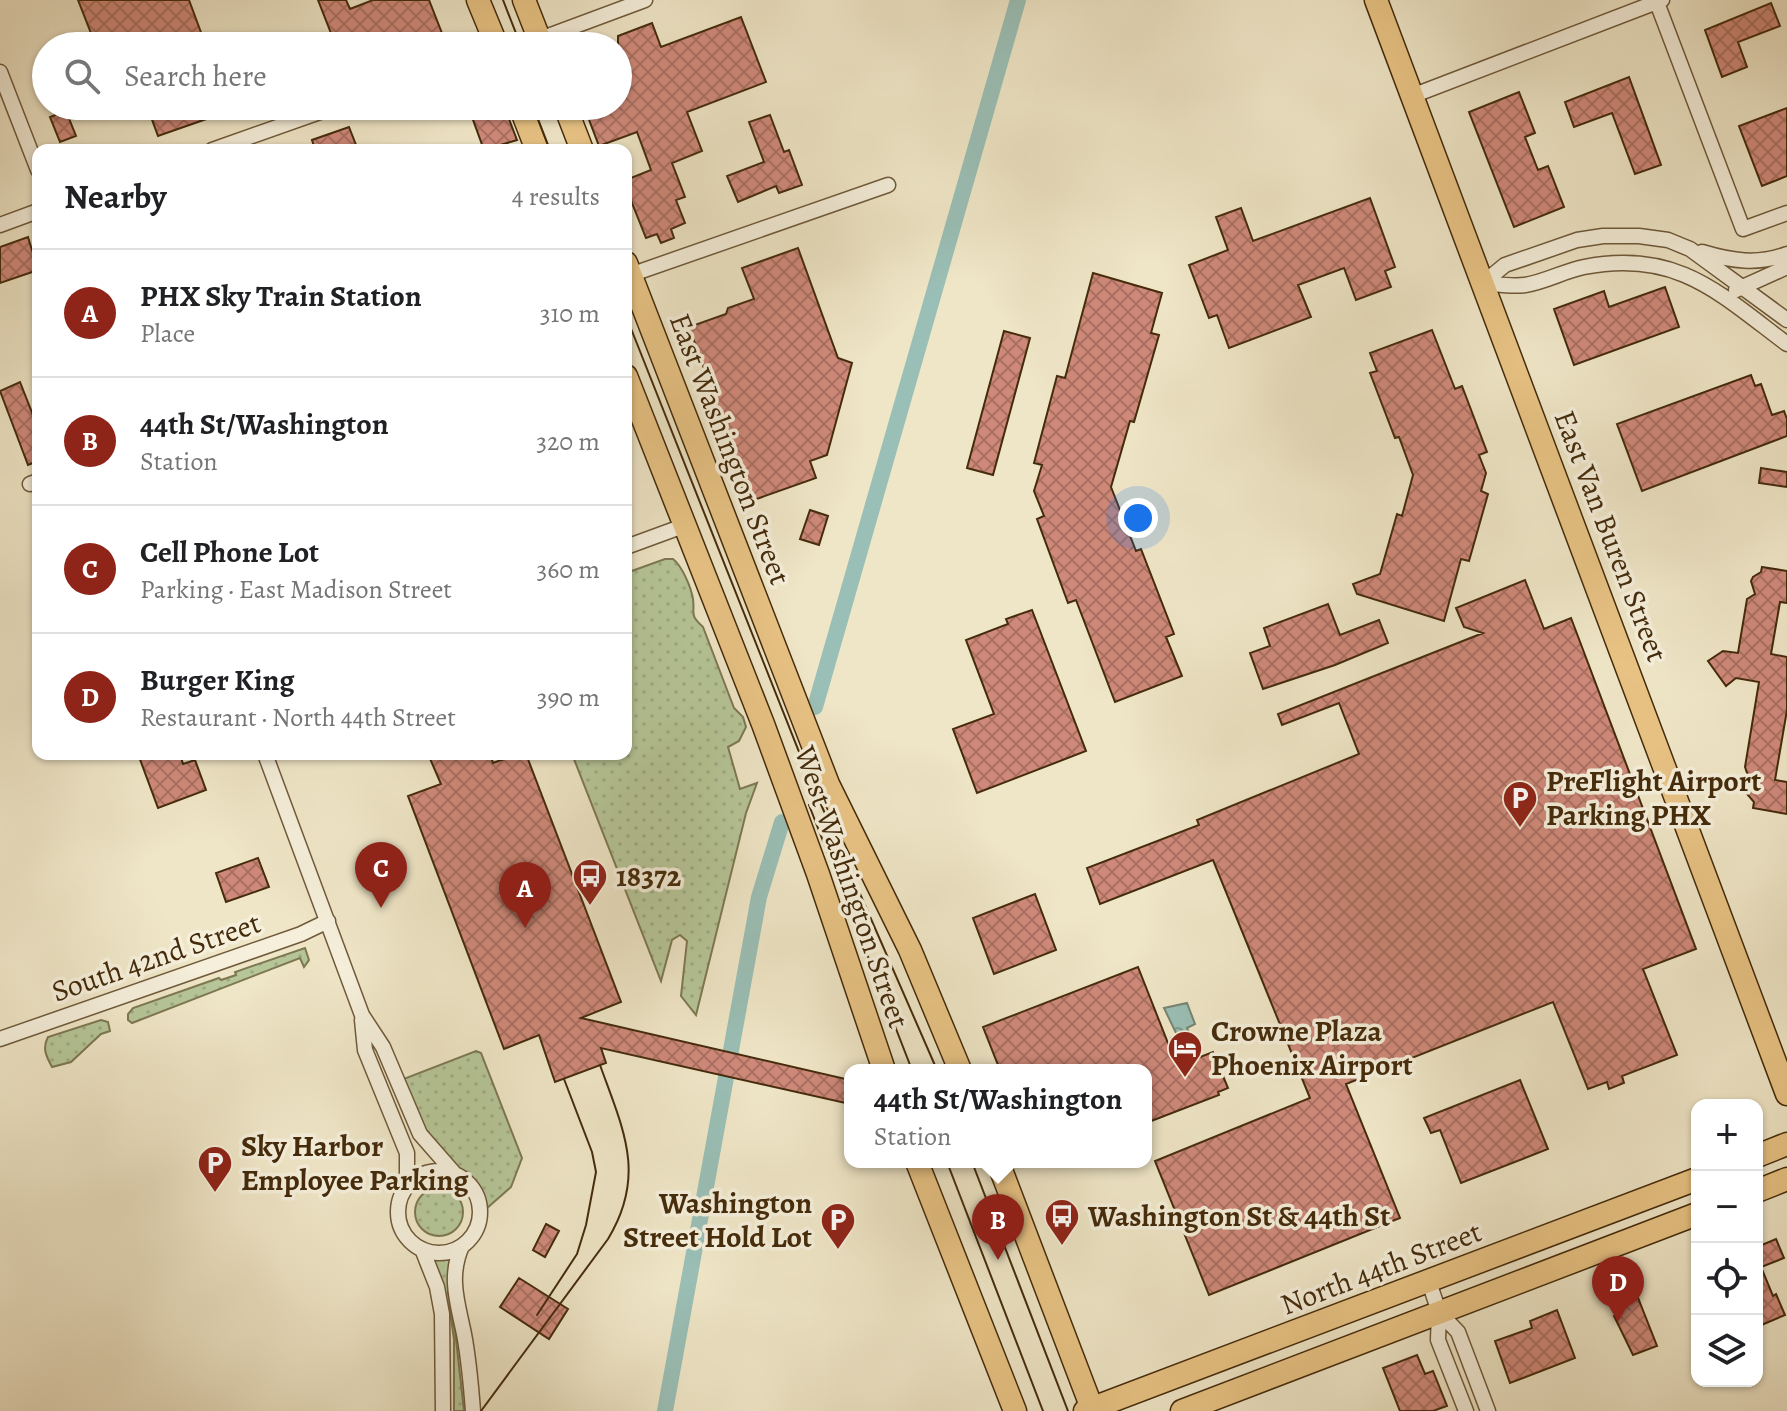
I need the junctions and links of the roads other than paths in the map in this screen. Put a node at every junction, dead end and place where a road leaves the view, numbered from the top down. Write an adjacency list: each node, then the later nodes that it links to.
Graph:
1 (478, 0): 6 (main road)
2 (524, 0): 7 (main road)
3 (645, 0): 8 (street)
4 (1376, 0): 10 (main road, East Van Buren Street)
5 (1658, 1): 10 (street); 20 (street)
6 (491, 32)
7 (537, 32)
8 (566, 32)
9 (0, 72): 17 (street)
10 (1412, 96): 27 (main road, East Van Buren Street)
11 (297, 120): 14 (street)
12 (525, 120): 15 (main road)
13 (570, 120): 16 (main road)
14 (229, 144)
15 (535, 144)
16 (580, 144)
17 (32, 155)
18 (888, 185): 25 (street)
19 (32, 213): 21 (street)
20 (1787, 213)
21 (0, 225)
22 (1690, 249): 23 (street); 27 (street); 28 (street)
23 (1787, 254)
24 (1787, 267): 28 (street)
25 (632, 268)
26 (632, 279): 35 (main road, East Washington Street)
27 (1483, 283): 29 (street); 42 (main road, East Van Buren Street)
28 (1741, 286): 29 (street); 30 (street)
29 (1726, 299): 31 (street)
30 (1787, 320)
31 (1787, 344)
32 (632, 391): 33 (main road)
33 (686, 525): 34 (street); 40 (main road, West Washington Street)
34 (632, 545)
35 (777, 656): 41 (main road, West Washington Street)
36 (267, 760): 37 (street)
37 (328, 921): 38 (street); 39 (street, South 42nd Street)
38 (362, 1015): 47 (street); 50 (street)
39 (0, 1039)
40 (882, 1064)
41 (957, 1064)
42 (1787, 1094)
43 (1787, 1144): 44 (main road)
44 (1763, 1154)
45 (919, 1168): 60 (main road)
46 (1000, 1168): 57 (main road)
47 (455, 1174): 50 (street); 53 (street)
48 (1787, 1179): 51 (main road)
49 (1691, 1181): 55 (main road, North 44th Street)
50 (407, 1187): 54 (street)
51 (1763, 1189)
52 (1691, 1216): 56 (main road, North 44th Street)
53 (462, 1246): 54 (street); 59 (street)
54 (422, 1249): 58 (street)
55 (1429, 1282): 56 (street); 57 (main road, North 44th Street)
56 (1439, 1312): 61 (main road, North 44th Street); 62 (street); 63 (street)
57 (1090, 1410)
58 (443, 1411)
59 (473, 1411)
60 (1015, 1411)
61 (1182, 1411)
62 (1466, 1411)
63 (1488, 1411)

